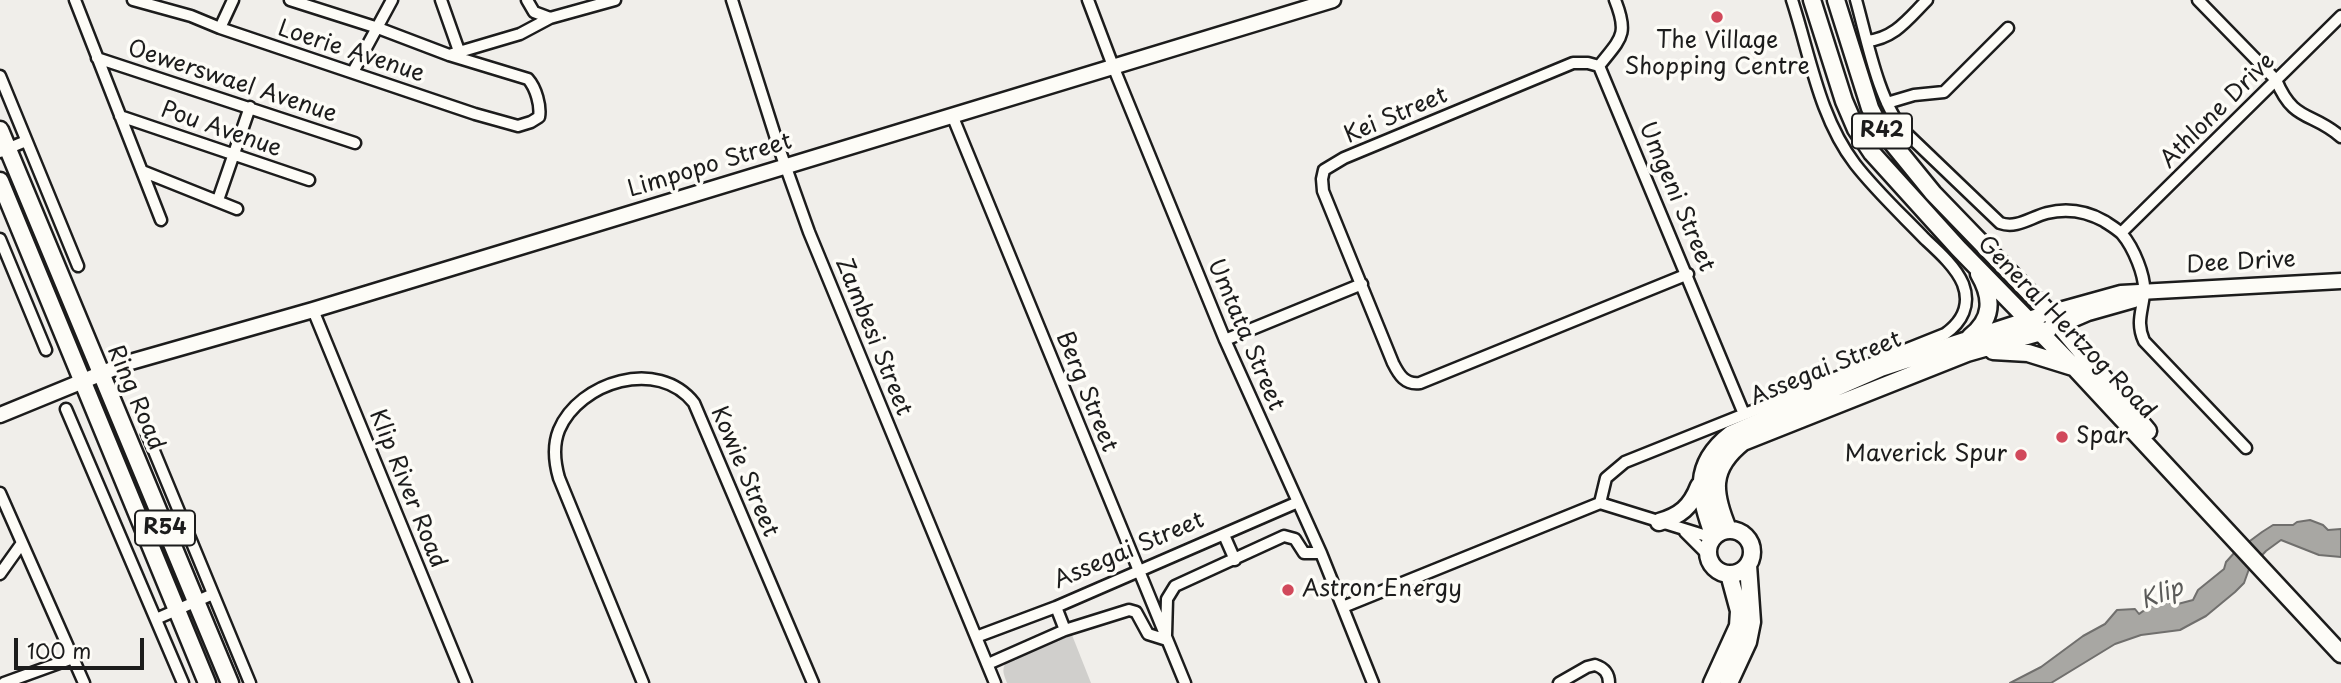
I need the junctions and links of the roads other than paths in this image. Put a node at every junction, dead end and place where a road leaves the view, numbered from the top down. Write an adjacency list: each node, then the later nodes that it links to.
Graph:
1 (75, 0): 26 (street)
2 (133, 0): 21 (street, Loerie Avenue)
3 (233, 0): 21 (street)
4 (290, 0): 22 (street)
5 (392, 0): 22 (street)
6 (441, 0): 25 (street)
7 (527, 0): 20 (street)
8 (615, 0): 20 (street)
9 (732, 0): 42 (street, Zambesi Street)
10 (1088, 0): 27 (street, Umtata Street)
11 (1333, 0): 27 (street, Limpopo Street)
12 (1615, 0): 28 (street)
13 (1792, 0): 68 (street, General Hertzog Road)
14 (1812, 0): 51 (main road, General Hertzog Road / R42)
15 (1836, 0): 58 (main road, General Hertzog Road / R42)
16 (1856, 0): 24 (street, General Hertzog Road)
17 (1927, 0): 24 (street)
18 (2198, 0): 31 (street)
19 (2341, 16): 31 (street, Athlone Drive)
20 (550, 18): 25 (street)
21 (219, 28): 29 (street, Loerie Avenue)
22 (378, 28): 25 (street); 29 (street)
23 (2008, 28): 32 (street)
24 (1867, 41): 32 (street, General Hertzog Road)
25 (454, 53): 29 (street, Loerie Avenue)
26 (97, 58): 33 (street, Oewerswael Avenue); 35 (street)
27 (1113, 66): 34 (street, Limpopo Street); 61 (street, Umtata Street)
28 (1599, 66): 53 (street, Umgeni Street); 55 (street, Kei Street)
29 (353, 72)
30 (0, 76): 38 (street)
31 (2276, 80): 37 (street); 49 (street, Athlone Drive)
32 (1887, 103): 49 (street, General Hertzog Road)
33 (250, 107): 39 (street, Oewerswael Avenue); 41 (street)
34 (952, 115): 42 (street, Limpopo Street); 86 (street, Berg Street)
35 (120, 116): 41 (street, Pou Avenue); 43 (street)
36 (0, 130): 40 (main road, Ring Road / R54)
37 (2341, 137)
38 (26, 141): 40 (street); 52 (street)
39 (355, 143)
40 (4, 150): 65 (main road, Ring Road / R54)
41 (235, 154): 44 (street, Pou Avenue); 46 (street)
42 (785, 167): 57 (street, Limpopo Street); 97 (street, Zambesi Street)
43 (142, 171): 46 (street); 48 (street)
44 (309, 180)
45 (0, 181): 66 (main road, Ring Road / R54)
46 (218, 200): 47 (street)
47 (237, 209)
48 (161, 220)
49 (2121, 233): 56 (street)
50 (0, 239): 63 (street)
51 (1967, 257): 59 (main road, General Hertzog Road / R42); 62 (main road)
52 (78, 267)
53 (1688, 274): 55 (street, Kei Street); 68 (street, Umgeni Street)
54 (2341, 281): 56 (street, Dee Drive)
55 (1362, 284): 61 (street)
56 (2144, 292): 58 (street, Dee Drive); 71 (street, General Hertzog Road)
57 (313, 310): 65 (street, Limpopo Street); 109 (street, Klip River Road)
58 (2054, 319): 59 (main road, Assegai Street); 60 (main road, Assegai Street); 77 (main road, General Hertzog Road / R42)
59 (2029, 320): 60 (main road, General Hertzog Road / R42); 62 (main road, Assegai Street)
60 (2041, 332): 62 (main road, Assegai Street); 64 (main road, General Hertzog Road / R42)
61 (1225, 340): 74 (street, Umtata Street)
62 (1972, 345): 64 (main road); 72 (main road, Assegai Street); 80 (main road, Assegai Street)
63 (46, 350)
64 (2075, 368): 77 (main road, General Hertzog Road / R42)
65 (100, 373): 66 (street, Limpopo Street); 91 (main road, Ring Road / R54)
66 (82, 380): 69 (street, Limpopo Street); 94 (main road, Ring Road / R54)
67 (66, 409): 95 (street)
68 (1744, 414): 75 (street, General Hertzog Road)
69 (0, 415)
70 (147, 434): 90 (street, Ring Road)
71 (2246, 449)
72 (1700, 482): 76 (main road, Assegai Street); 80 (main road)
73 (0, 494): 81 (street)
74 (1298, 502): 79 (street, Assegai Street); 82 (street, Umtata Street)
75 (1600, 503): 76 (street); 93 (street)
76 (1659, 522): 78 (street)
77 (2226, 525): 89 (main road, General Hertzog Road / R42)
78 (1676, 526): 80 (street); 83 (street)
79 (1224, 535): 84 (street); 86 (street, Assegai Street)
80 (1718, 535): 83 (main road); 85 (main road)
81 (22, 543): 87 (street); 101 (street)
82 (1321, 553): 84 (street); 93 (street, Umtata Street)
83 (1708, 555): 88 (main road)
84 (1235, 560): 98 (street)
85 (1748, 565): 88 (main road); 118 (main road)
86 (1138, 571): 92 (street, Assegai Street); 98 (street, Berg Street)
87 (0, 574)
88 (1729, 574): 117 (main road)
89 (2283, 587): 99 (main road, General Hertzog Road / R42); 100 (main road, General Hertzog Road / R42)
90 (213, 594): 91 (street); 108 (street, Ring Road)
91 (196, 602): 94 (street); 107 (main road, Ring Road / R54)
92 (1056, 607): 96 (street); 97 (street, Assegai Street)
93 (1343, 607): 114 (street, Umtata Street)
94 (177, 610): 95 (street); 106 (main road, Ring Road / R54)
95 (156, 619): 105 (street)
96 (1065, 630): 98 (street); 102 (street)
97 (976, 637): 102 (street, Zambesi Street)
98 (1166, 639): 113 (street, Berg Street)
99 (2341, 641)
100 (2341, 654)
101 (73, 658): 103 (street); 104 (street)
102 (988, 664): 112 (street, Zambesi Street)
103 (4, 683)
104 (84, 683)
105 (183, 683)
106 (207, 683)
107 (230, 683)
108 (250, 683)
109 (466, 683)
110 (643, 683): 111 (street, Kowie Street)
111 (813, 683)
112 (995, 683)
113 (1185, 683)
114 (1373, 683)
115 (1559, 683): 116 (street)
116 (1609, 683)
117 (1712, 683)
118 (1730, 683)

